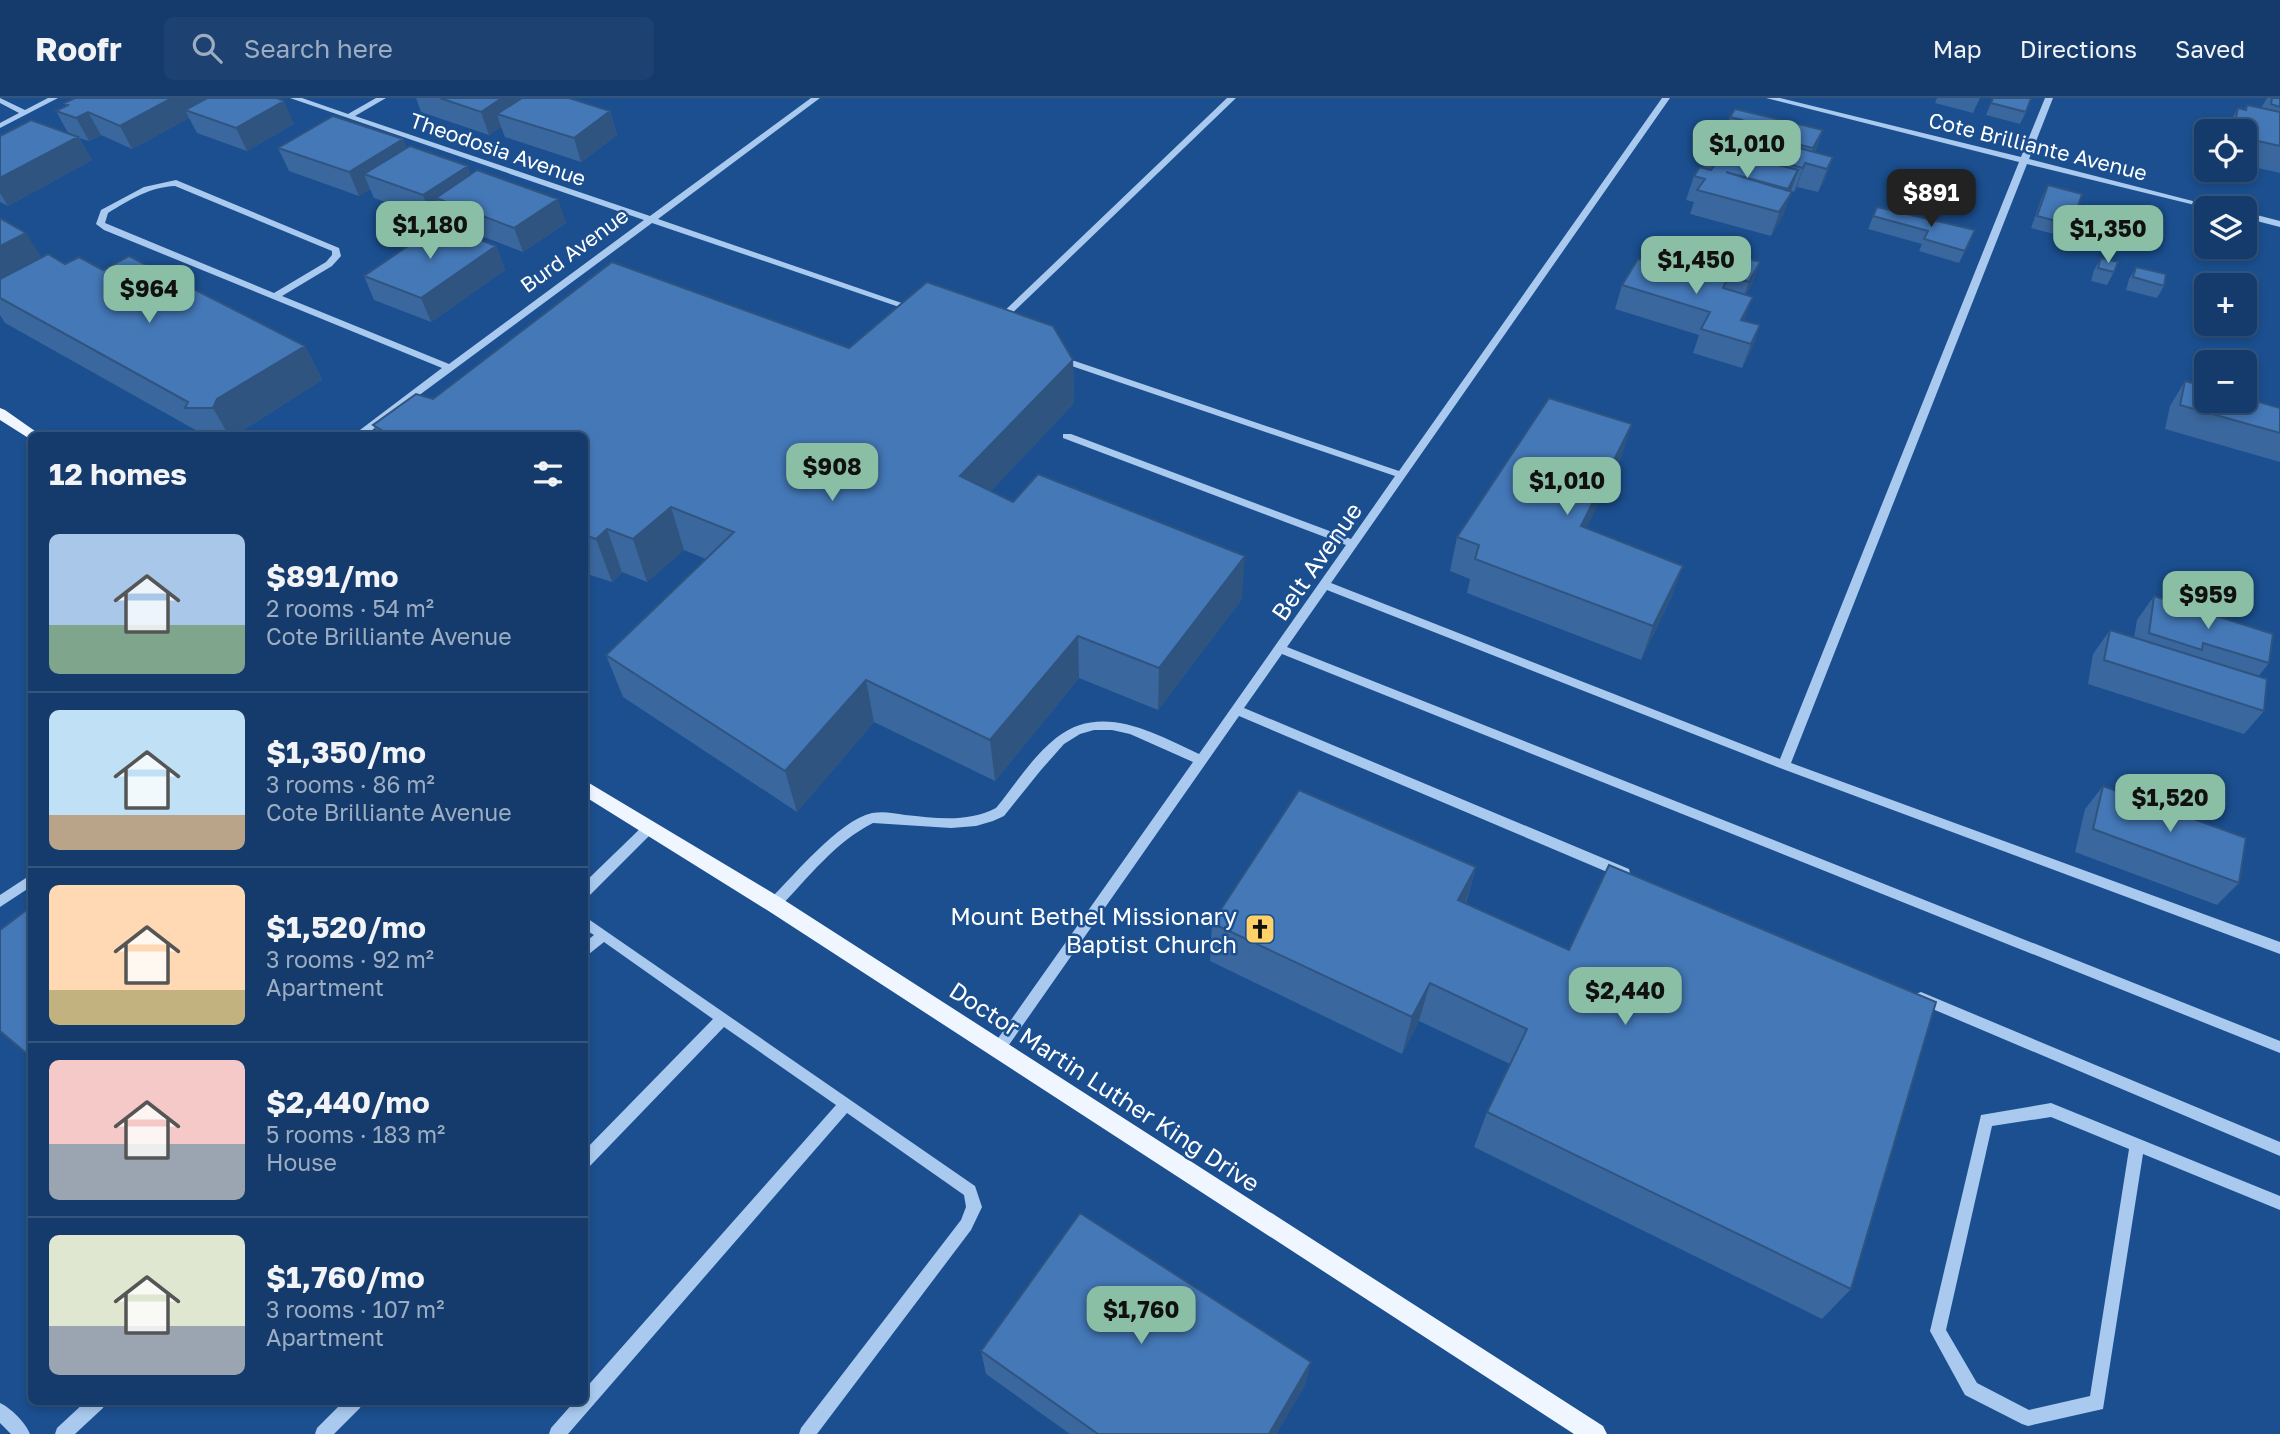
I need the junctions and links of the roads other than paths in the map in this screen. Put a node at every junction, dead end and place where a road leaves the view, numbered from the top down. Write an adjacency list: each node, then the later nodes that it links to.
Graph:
1 (54, 98): 10 (street)
2 (295, 98): 11 (street, Theodosia Avenue)
3 (382, 98): 11 (street)
4 (816, 98): 16 (street, Burd Avenue)
5 (1232, 98): 20 (street)
6 (1666, 98): 27 (street, Belt Avenue)
7 (1770, 98): 13 (street, Cote Brilliante Avenue)
8 (2049, 98): 13 (street)
9 (0, 100): 10 (street)
10 (25, 113): 12 (street)
11 (349, 117): 16 (street, Theodosia Avenue)
12 (0, 126)
13 (2025, 161): 14 (street, Cote Brilliante Avenue); 33 (street)
14 (2194, 203)
15 (2257, 218): 17 (street)
16 (650, 220): 19 (street); 22 (street, Burd Avenue)
17 (2280, 224)
18 (276, 296): 18 (street); 22 (street)
19 (921, 312)
20 (995, 324)
21 (1050, 356): 27 (street)
22 (450, 368): 25 (street, Burd Avenue)
23 (0, 413): 24 (main road)
24 (29, 432)
25 (362, 432)
26 (1067, 436): 28 (street)
27 (1401, 475): 28 (street, Belt Avenue)
28 (1354, 544): 29 (street, Belt Avenue)
29 (1325, 585): 30 (street, Belt Avenue); 33 (street)
30 (1280, 649): 31 (street, Belt Avenue); 47 (street)
31 (1237, 710): 32 (street, Belt Avenue); 36 (street)
32 (1202, 761): 40 (street); 48 (street, Belt Avenue)
33 (1784, 765): 44 (street)
34 (588, 789): 35 (main road, Doctor Martin Luther King Drive)
35 (650, 827): 38 (street); 40 (main road, Doctor Martin Luther King Drive)
36 (1632, 876)
37 (28, 882): 39 (street)
38 (588, 888)
39 (0, 902)
40 (774, 904): 48 (main road, Doctor Martin Luther King Drive)
41 (588, 924): 42 (street)
42 (603, 935): 43 (street); 46 (street)
43 (588, 948)
44 (2280, 948)
45 (1902, 990): 51 (street)
46 (723, 1018): 49 (street); 52 (street)
47 (2280, 1047)
48 (999, 1048): 64 (main road, Doctor Martin Luther King Drive)
49 (846, 1104): 54 (street); 63 (street)
50 (2137, 1144): 50 (street); 53 (street)
51 (2280, 1149)
52 (588, 1158)
53 (2280, 1203)
54 (588, 1399)
55 (94, 1405): 60 (street)
56 (351, 1405): 61 (street)
57 (582, 1405): 62 (street)
58 (0, 1410): 59 (street)
59 (22, 1434)
60 (62, 1434)
61 (323, 1434)
62 (557, 1434)
63 (807, 1434)
64 (1595, 1434)

